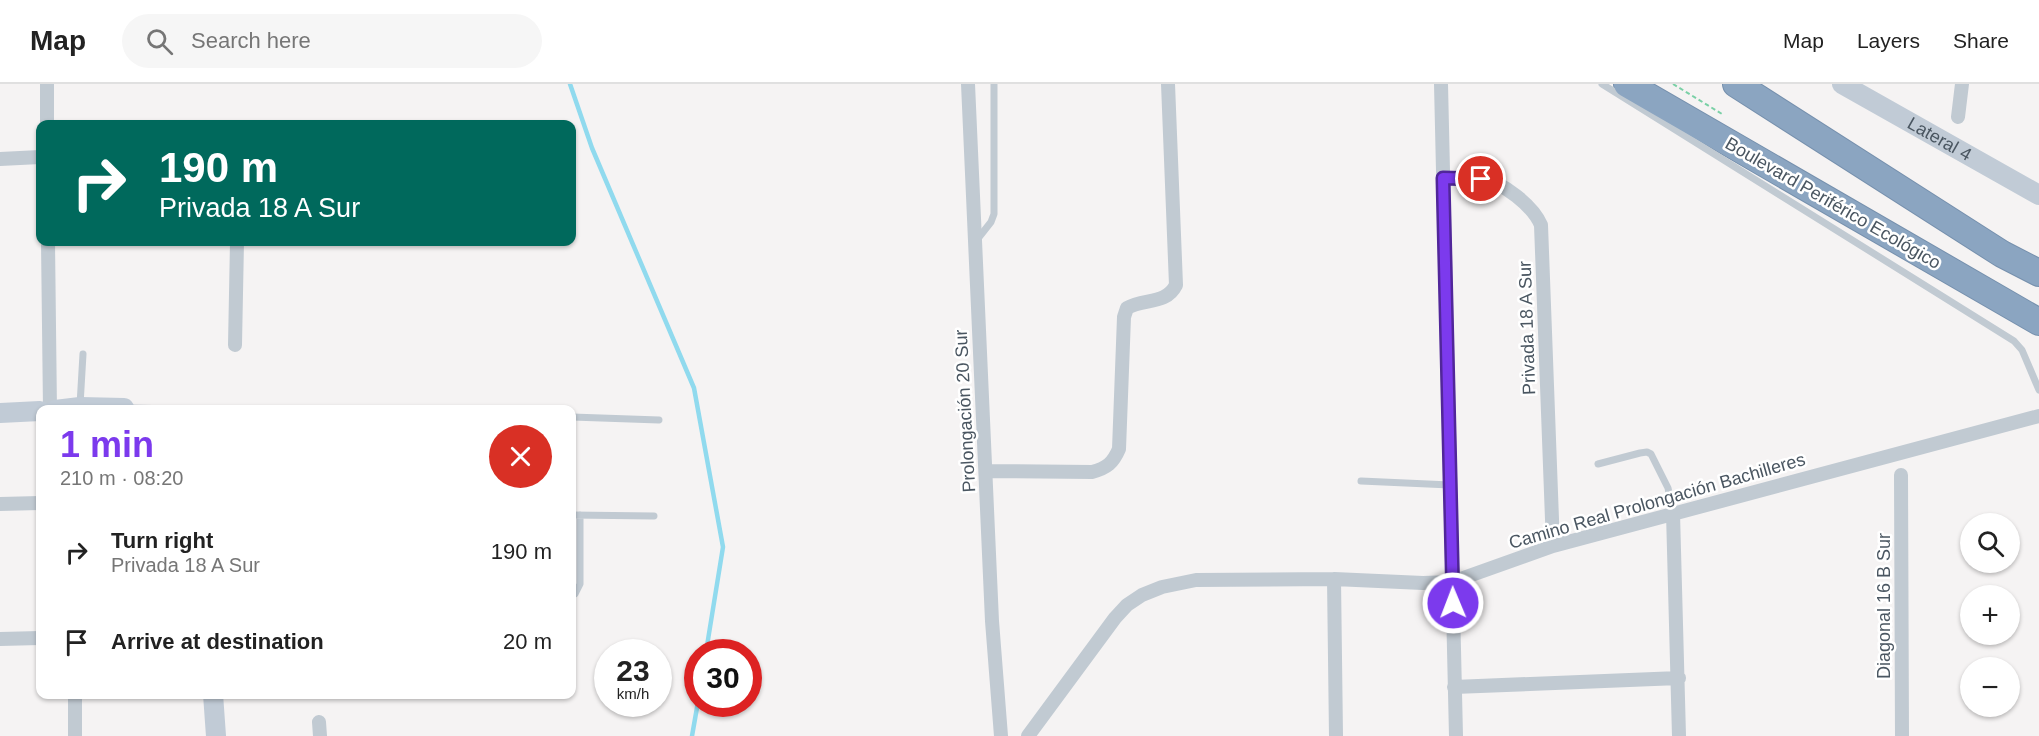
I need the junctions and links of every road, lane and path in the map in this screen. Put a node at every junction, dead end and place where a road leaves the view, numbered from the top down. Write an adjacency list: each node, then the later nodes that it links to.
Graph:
1 (47, 84): 14 (street)
2 (968, 84): 19 (street, Prolongación 20 Sur)
3 (994, 84): 19 (lane)
4 (1168, 84): 35 (street)
5 (1441, 84): 17 (street)
6 (1602, 84): 26 (lane)
7 (1627, 84): 23 (highway, Boulevard Periférico Ecológico)
8 (1736, 84): 22 (highway)
9 (1842, 84): 12 (street, Lateral 4)
10 (1871, 84): 12 (street)
11 (1962, 84): 13 (street)
12 (1889, 111): 18 (street, Lateral 4)
13 (1958, 117)
14 (47, 120)
15 (36, 158): 16 (street)
16 (0, 159)
17 (1443, 178): 38 (street); 45 (street, Privada 18 A Sur)
18 (2039, 195)
19 (975, 242): 35 (street, Prolongación 20 Sur)
20 (48, 246): 27 (street)
21 (237, 246): 24 (street)
22 (2039, 273)
23 (2039, 322)
24 (235, 345)
25 (83, 354): 28 (lane)
26 (2039, 390)
27 (50, 405)
28 (80, 405)
29 (36, 411): 30 (street)
30 (0, 413)
31 (2037, 414): 41 (street, Camino Real Prolongación Bachilleres)
32 (576, 417): 33 (lane)
33 (659, 420)
34 (1598, 464): 41 (lane)
35 (986, 471): 57 (street, Prolongación 20 Sur)
36 (1901, 475): 62 (street, Diagonal 16 B Sur)
37 (1361, 481): 38 (lane)
38 (1450, 485): 47 (street)
39 (36, 503): 40 (street)
40 (0, 504)
41 (1673, 513): 45 (street, Camino Real Prolongación Bachilleres); 51 (street)
42 (576, 515): 43 (lane)
43 (580, 515): 44 (lane); 48 (lane)
44 (654, 516)
45 (1553, 546): 47 (street, Camino Real Prolongación Bachilleres)
46 (1334, 579): 47 (street, Camino Real Prolongación Bachilleres); 58 (street, Camino Real Prolongación Bachilleres); 59 (street)
47 (1452, 582): 52 (street)
48 (576, 592)
49 (36, 638): 50 (street)
50 (0, 639)
51 (1679, 678): 52 (street); 61 (street)
52 (1454, 687): 60 (street)
53 (75, 699): 55 (street)
54 (213, 699): 56 (street)
55 (75, 736)
56 (216, 736)
57 (1001, 736)
58 (1028, 736)
59 (1336, 736)
60 (1456, 736)
61 (1679, 736)
62 (1902, 736)

